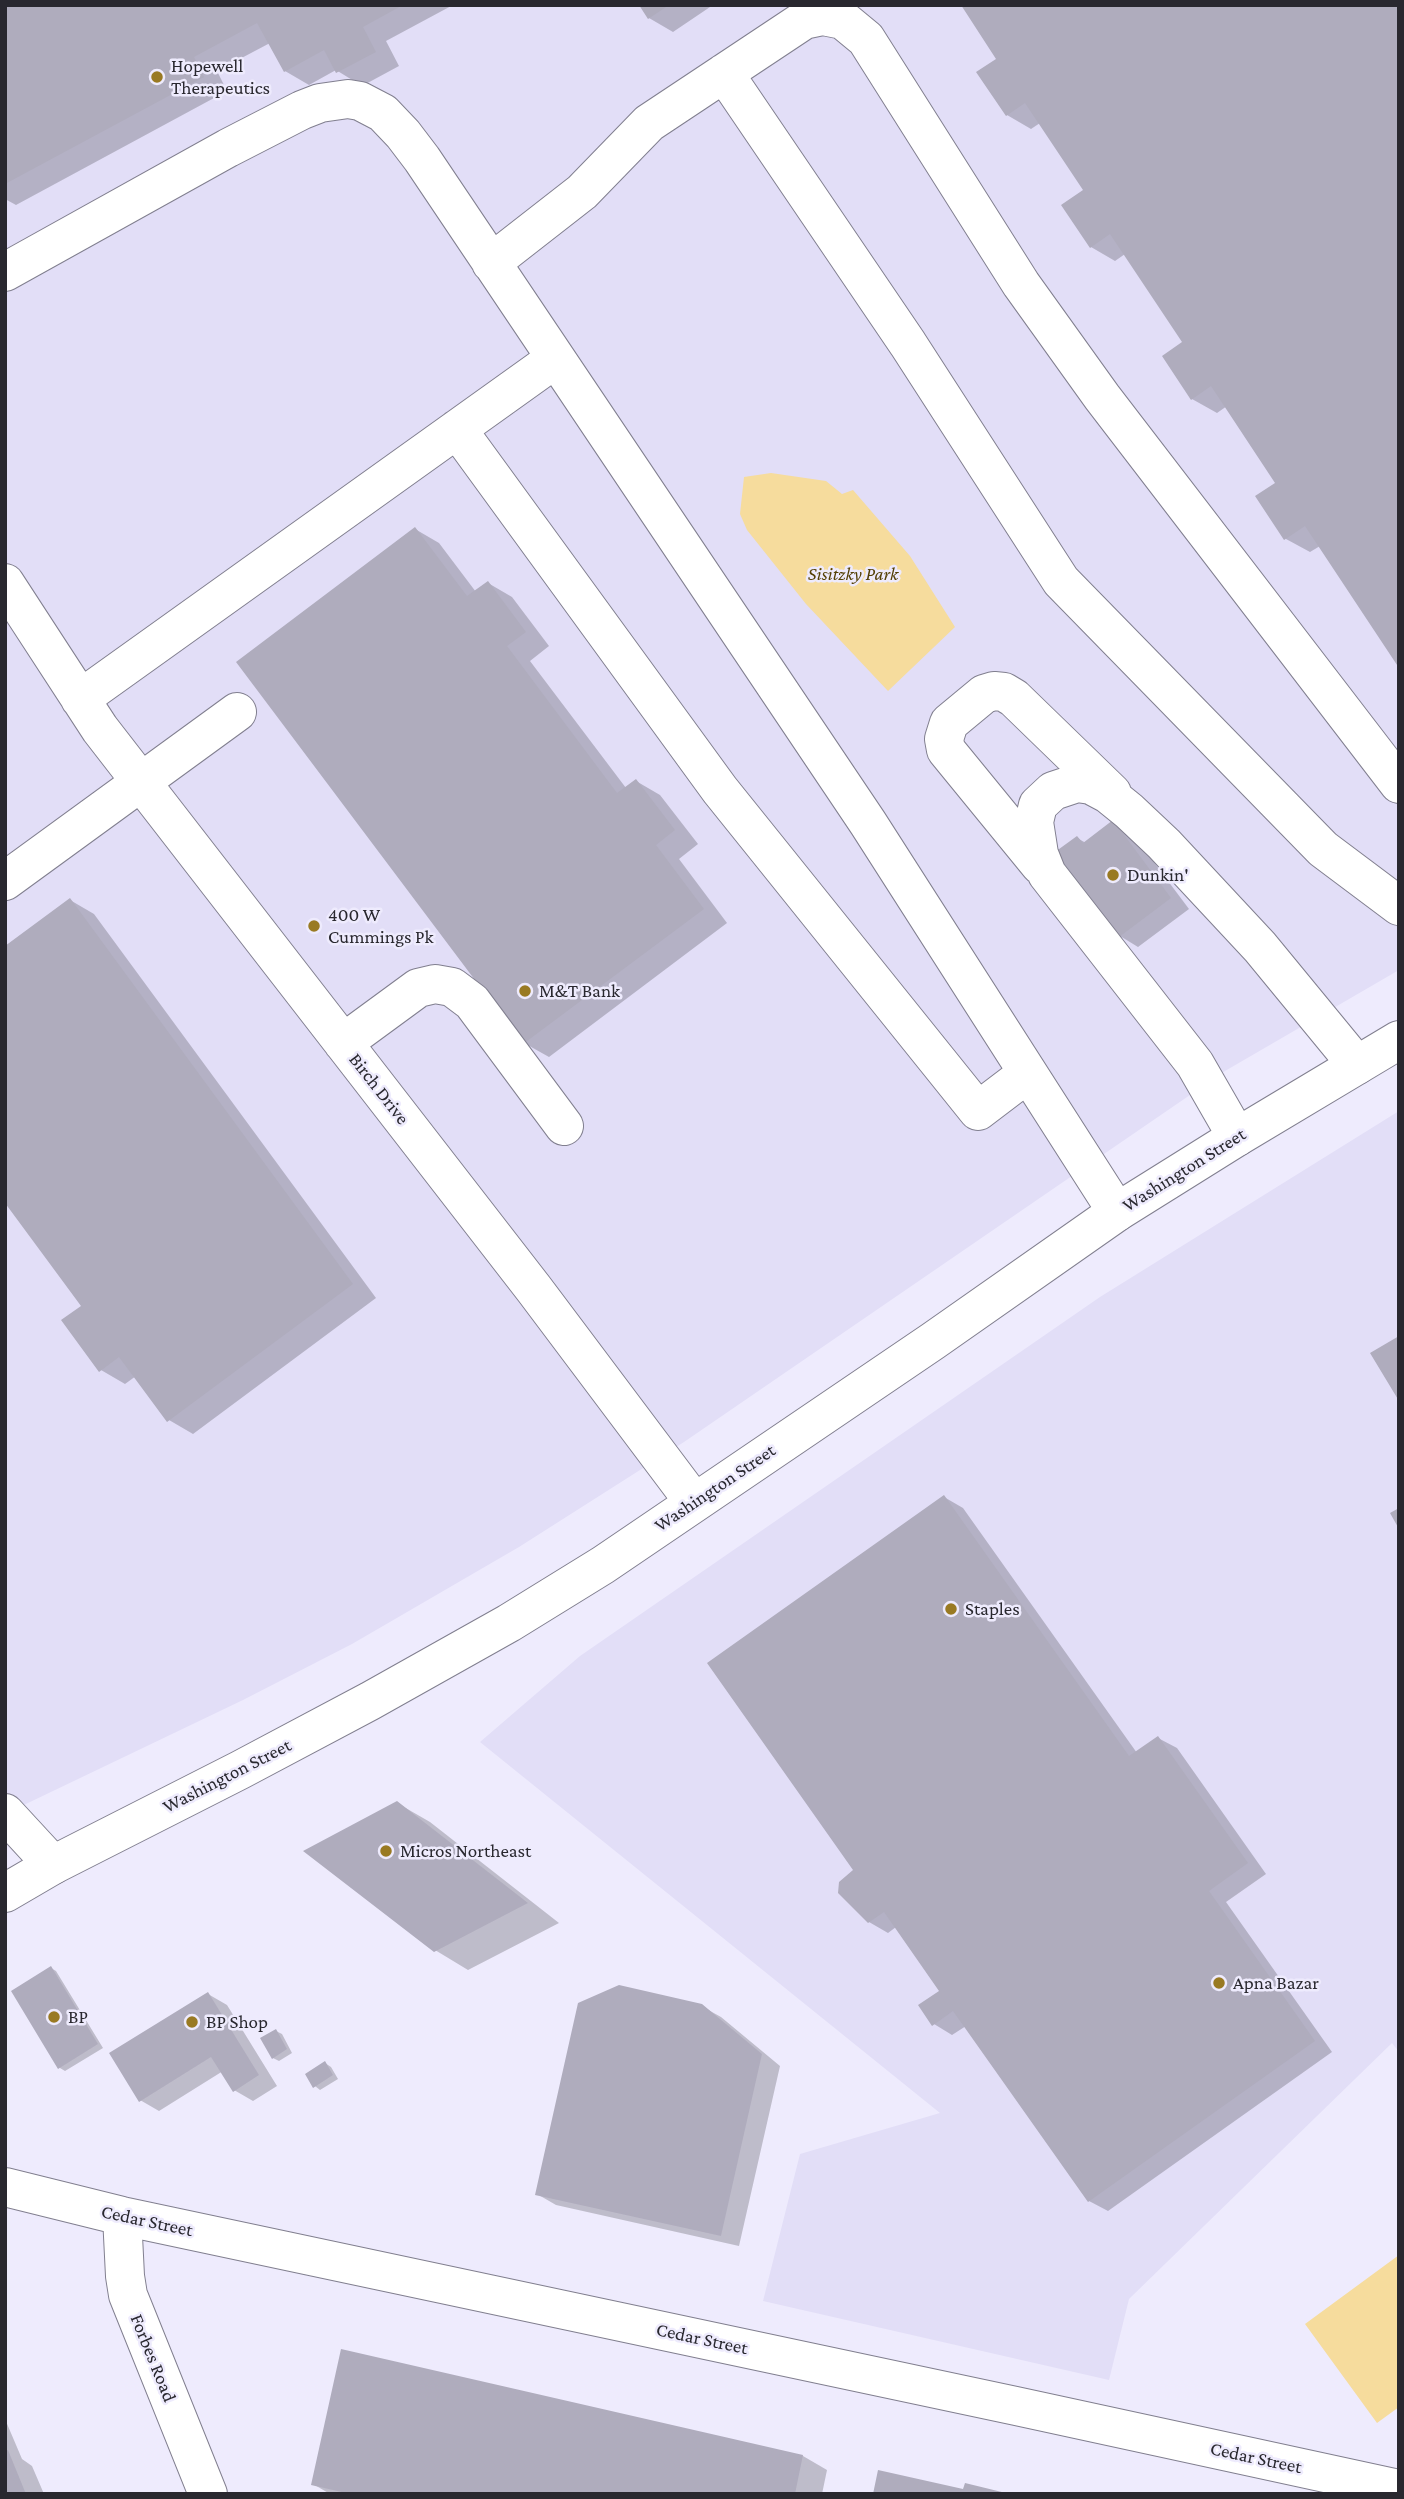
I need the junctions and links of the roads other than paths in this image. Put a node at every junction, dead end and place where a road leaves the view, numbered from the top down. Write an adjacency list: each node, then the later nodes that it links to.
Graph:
1 (724, 72): 2 (street); 10 (street); 14 (street)
2 (491, 263): 3 (street); 4 (street)
3 (5, 272)
4 (555, 359): 5 (street); 18 (street)
5 (457, 429): 7 (street); 18 (street)
6 (5, 583): 7 (street, Birch Drive)
7 (73, 687): 9 (street, Birch Drive)
8 (237, 712): 9 (street)
9 (141, 782): 12 (street); 16 (street, Birch Drive)
10 (1399, 784)
11 (1164, 844): 13 (street); 13 (street); 17 (street)
12 (5, 881)
13 (1053, 881): 20 (street)
14 (1399, 906)
15 (1399, 1040): 17 (street, Washington Street)
16 (343, 1043): 19 (street); 22 (street, Birch Drive)
17 (1357, 1065): 20 (street, Washington Street)
18 (1028, 1073): 21 (street)
19 (564, 1126)
20 (1237, 1137): 21 (street, Washington Street)
21 (1117, 1212): 22 (street, Washington Street)
22 (694, 1502): 24 (street, Washington Street)
23 (5, 1813): 24 (street)
24 (53, 1865): 25 (street); 26 (street, Washington Street)
25 (5, 1881)
26 (5, 1893)
27 (5, 2187): 28 (street, Cedar Street)
28 (122, 2216): 29 (street, Cedar Street); 30 (street, Forbes Road)
29 (1399, 2489)
30 (208, 2494)

